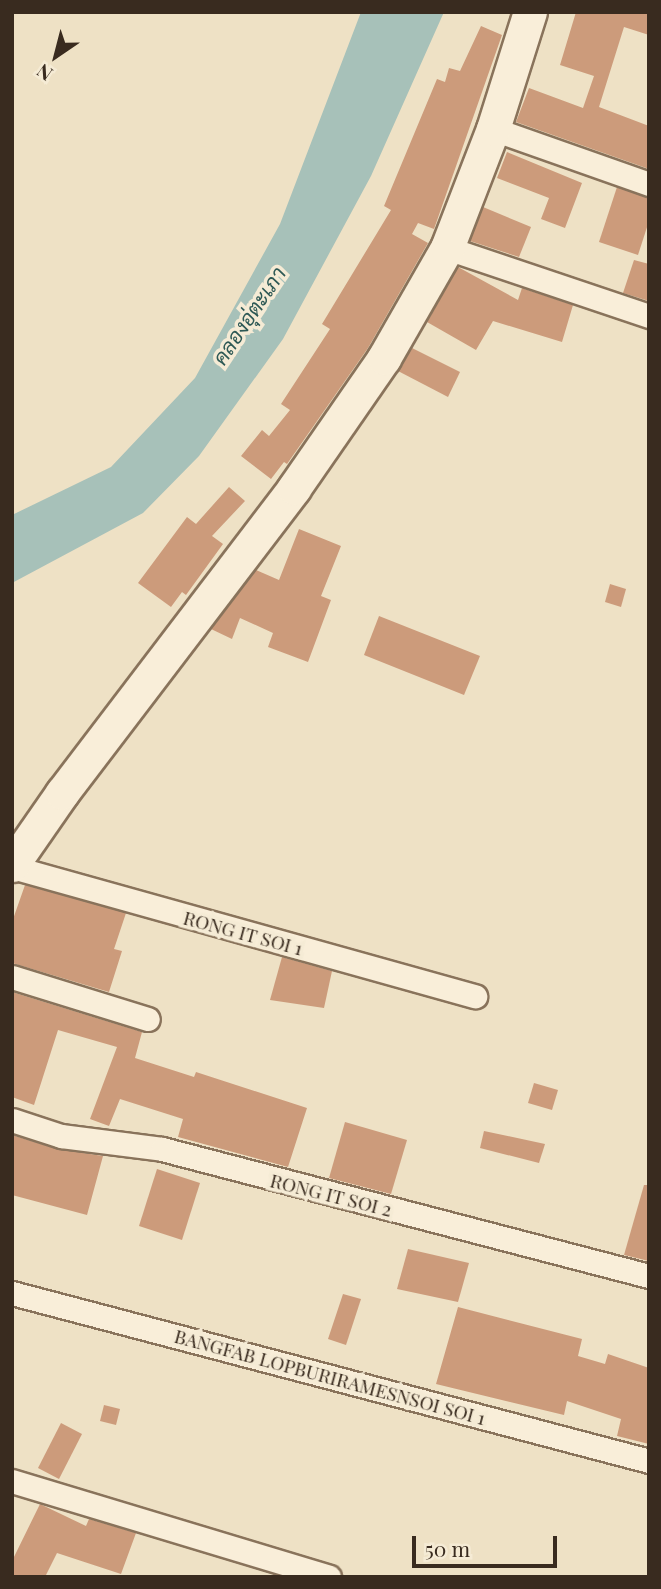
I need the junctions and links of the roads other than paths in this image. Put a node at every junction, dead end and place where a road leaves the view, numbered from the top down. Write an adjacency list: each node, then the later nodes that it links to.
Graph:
1 (530, 12): 2 (street)
2 (493, 129): 3 (street); 4 (street)
3 (649, 184)
4 (447, 248): 5 (street); 6 (street)
5 (649, 316)
6 (12, 866): 8 (street, RONG IT SOI 1)
7 (12, 977): 9 (street)
8 (475, 996)
9 (148, 1019)
10 (12, 1120): 11 (street, RONG IT SOI 2)
11 (649, 1276)
12 (12, 1293): 13 (street, BANGFAB LOPBURIRAMESNSOI SOI 1)
13 (649, 1461)
14 (12, 1480): 15 (street)
15 (329, 1577)

